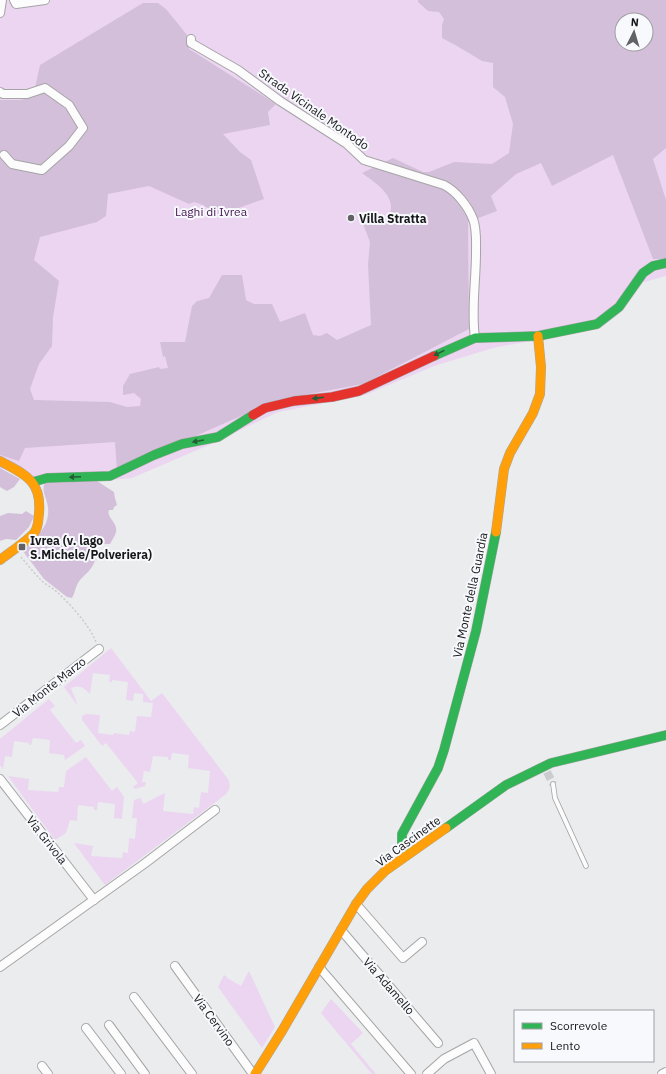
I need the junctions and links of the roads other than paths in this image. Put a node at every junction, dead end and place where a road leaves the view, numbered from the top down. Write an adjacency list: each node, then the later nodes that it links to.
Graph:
1 (2, 0): 4 (street)
2 (14, 0): 3 (street)
3 (45, 0)
4 (0, 13)
5 (191, 39): 10 (street, Strada Vicinale Montodo)
6 (0, 92): 7 (street)
7 (4, 155)
8 (666, 263): 9 (street)
9 (538, 336): 10 (street); 20 (street, Via Monte della Guardia)
10 (475, 338): 12 (street, one-way to 12)
11 (0, 461): 12 (street)
12 (32, 482): 13 (street)
13 (0, 560)
14 (99, 649): 15 (street, Via Monte Marzo)
15 (0, 725)
16 (666, 735): 20 (street, Via Cascinette)
17 (0, 779): 22 (street, Via Grivola)
18 (552, 784): 21 (lane)
19 (215, 810): 22 (street)
20 (408, 853): 23 (street, Via Cascinette)
21 (586, 866)
22 (94, 900): 27 (street)
23 (356, 904): 24 (street, Via Cascinette); 25 (street)
24 (341, 930): 28 (street, Via Cascinette); 32 (street, Via Adamello)
25 (422, 942)
26 (175, 966): 39 (street, Via Cervino)
27 (0, 967)
28 (319, 967): 39 (street, Via Cascinette); 40 (street)
29 (134, 997): 38 (street)
30 (108, 1025): 37 (street)
31 (86, 1028): 36 (street)
32 (438, 1043)
33 (42, 1066): 35 (street)
34 (666, 1072): 43 (street)
35 (48, 1074)
36 (121, 1074)
37 (145, 1074)
38 (192, 1074)
39 (254, 1074)
40 (411, 1074)
41 (427, 1074): 42 (street)
42 (491, 1074)
43 (662, 1074)

